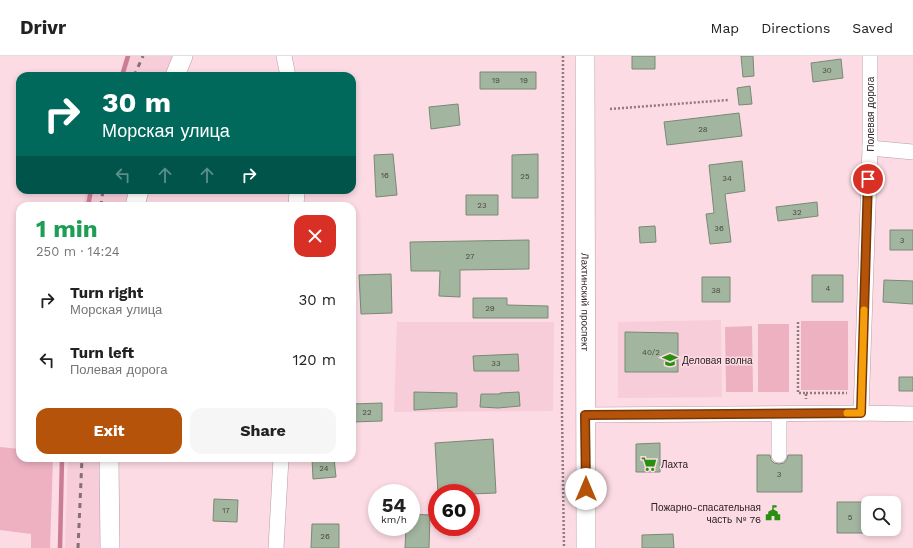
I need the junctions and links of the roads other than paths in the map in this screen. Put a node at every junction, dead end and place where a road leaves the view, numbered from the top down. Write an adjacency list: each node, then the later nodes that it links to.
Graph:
1 (183, 56): 5 (main road)
2 (284, 56): 6 (street)
3 (585, 56): 12 (main road, Лахтинский проспект)
4 (870, 56): 7 (street, Полевая дорога)
5 (177, 72)
6 (287, 72)
7 (870, 148): 8 (street); 9 (street, Полевая дорога)
8 (913, 152)
9 (861, 413): 10 (street); 11 (street)
10 (779, 414): 12 (street); 13 (street)
11 (913, 414)
12 (585, 415): 18 (main road, Лахтинский проспект)
13 (779, 455)
14 (109, 462): 16 (main road)
15 (281, 462): 17 (street)
16 (110, 548)
17 (276, 548)
18 (586, 548)

